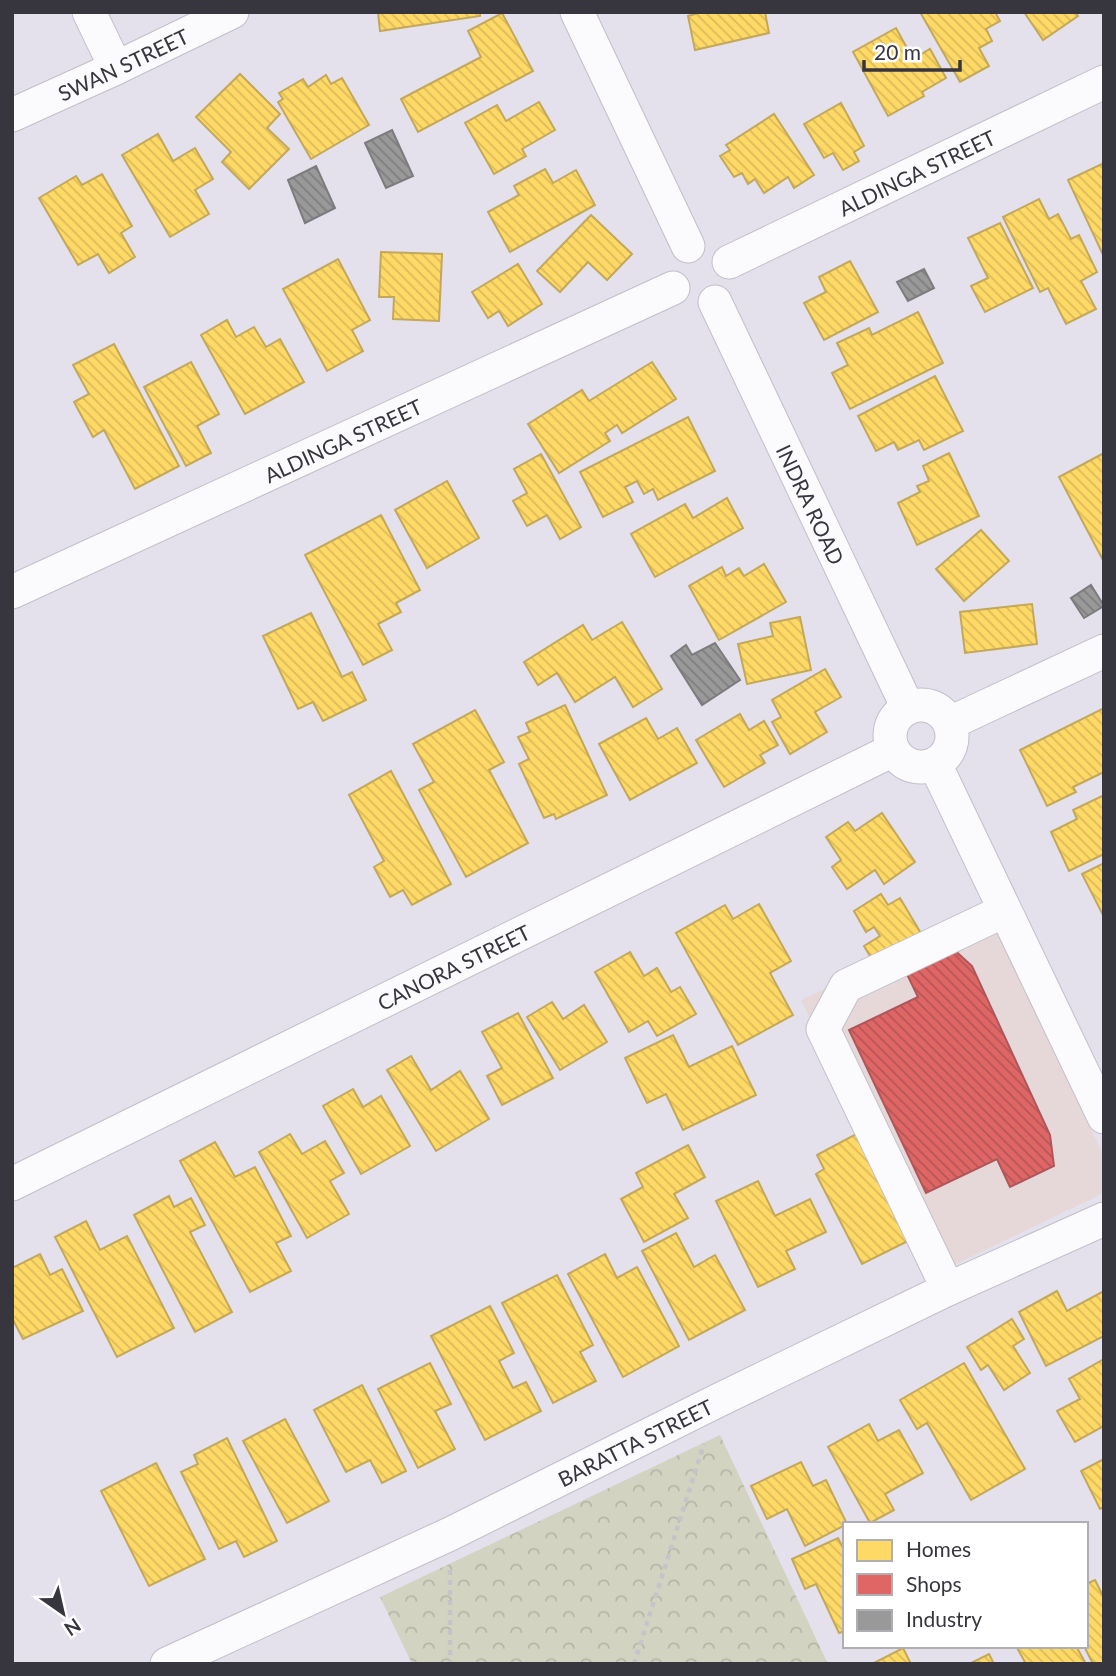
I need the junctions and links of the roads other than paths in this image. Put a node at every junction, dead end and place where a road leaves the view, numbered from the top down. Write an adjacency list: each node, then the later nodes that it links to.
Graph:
1 (89, 12): 4 (street)
2 (232, 12): 4 (street, SWAN STREET)
3 (578, 12): 7 (street)
4 (116, 68): 6 (street, SWAN STREET)
5 (1104, 82): 8 (street, ALDINGA STREET)
6 (12, 115)
7 (688, 246): 8 (street); 9 (street)
8 (729, 262): 10 (street)
9 (673, 288): 10 (street); 11 (street, ALDINGA STREET)
10 (715, 302): 13 (street, INDRA ROAD)
11 (12, 592)
12 (1104, 650): 14 (street)
13 (908, 708): 14 (street); 15 (street)
14 (950, 723): 16 (street)
15 (893, 750): 16 (street); 19 (street, CANORA STREET)
16 (935, 764): 17 (street)
17 (1004, 911): 18 (street); 21 (street)
18 (1104, 1118)
19 (12, 1184)
20 (1104, 1219): 21 (street, BARATTA STREET)
21 (948, 1289): 22 (street, BARATTA STREET)
22 (167, 1664)

